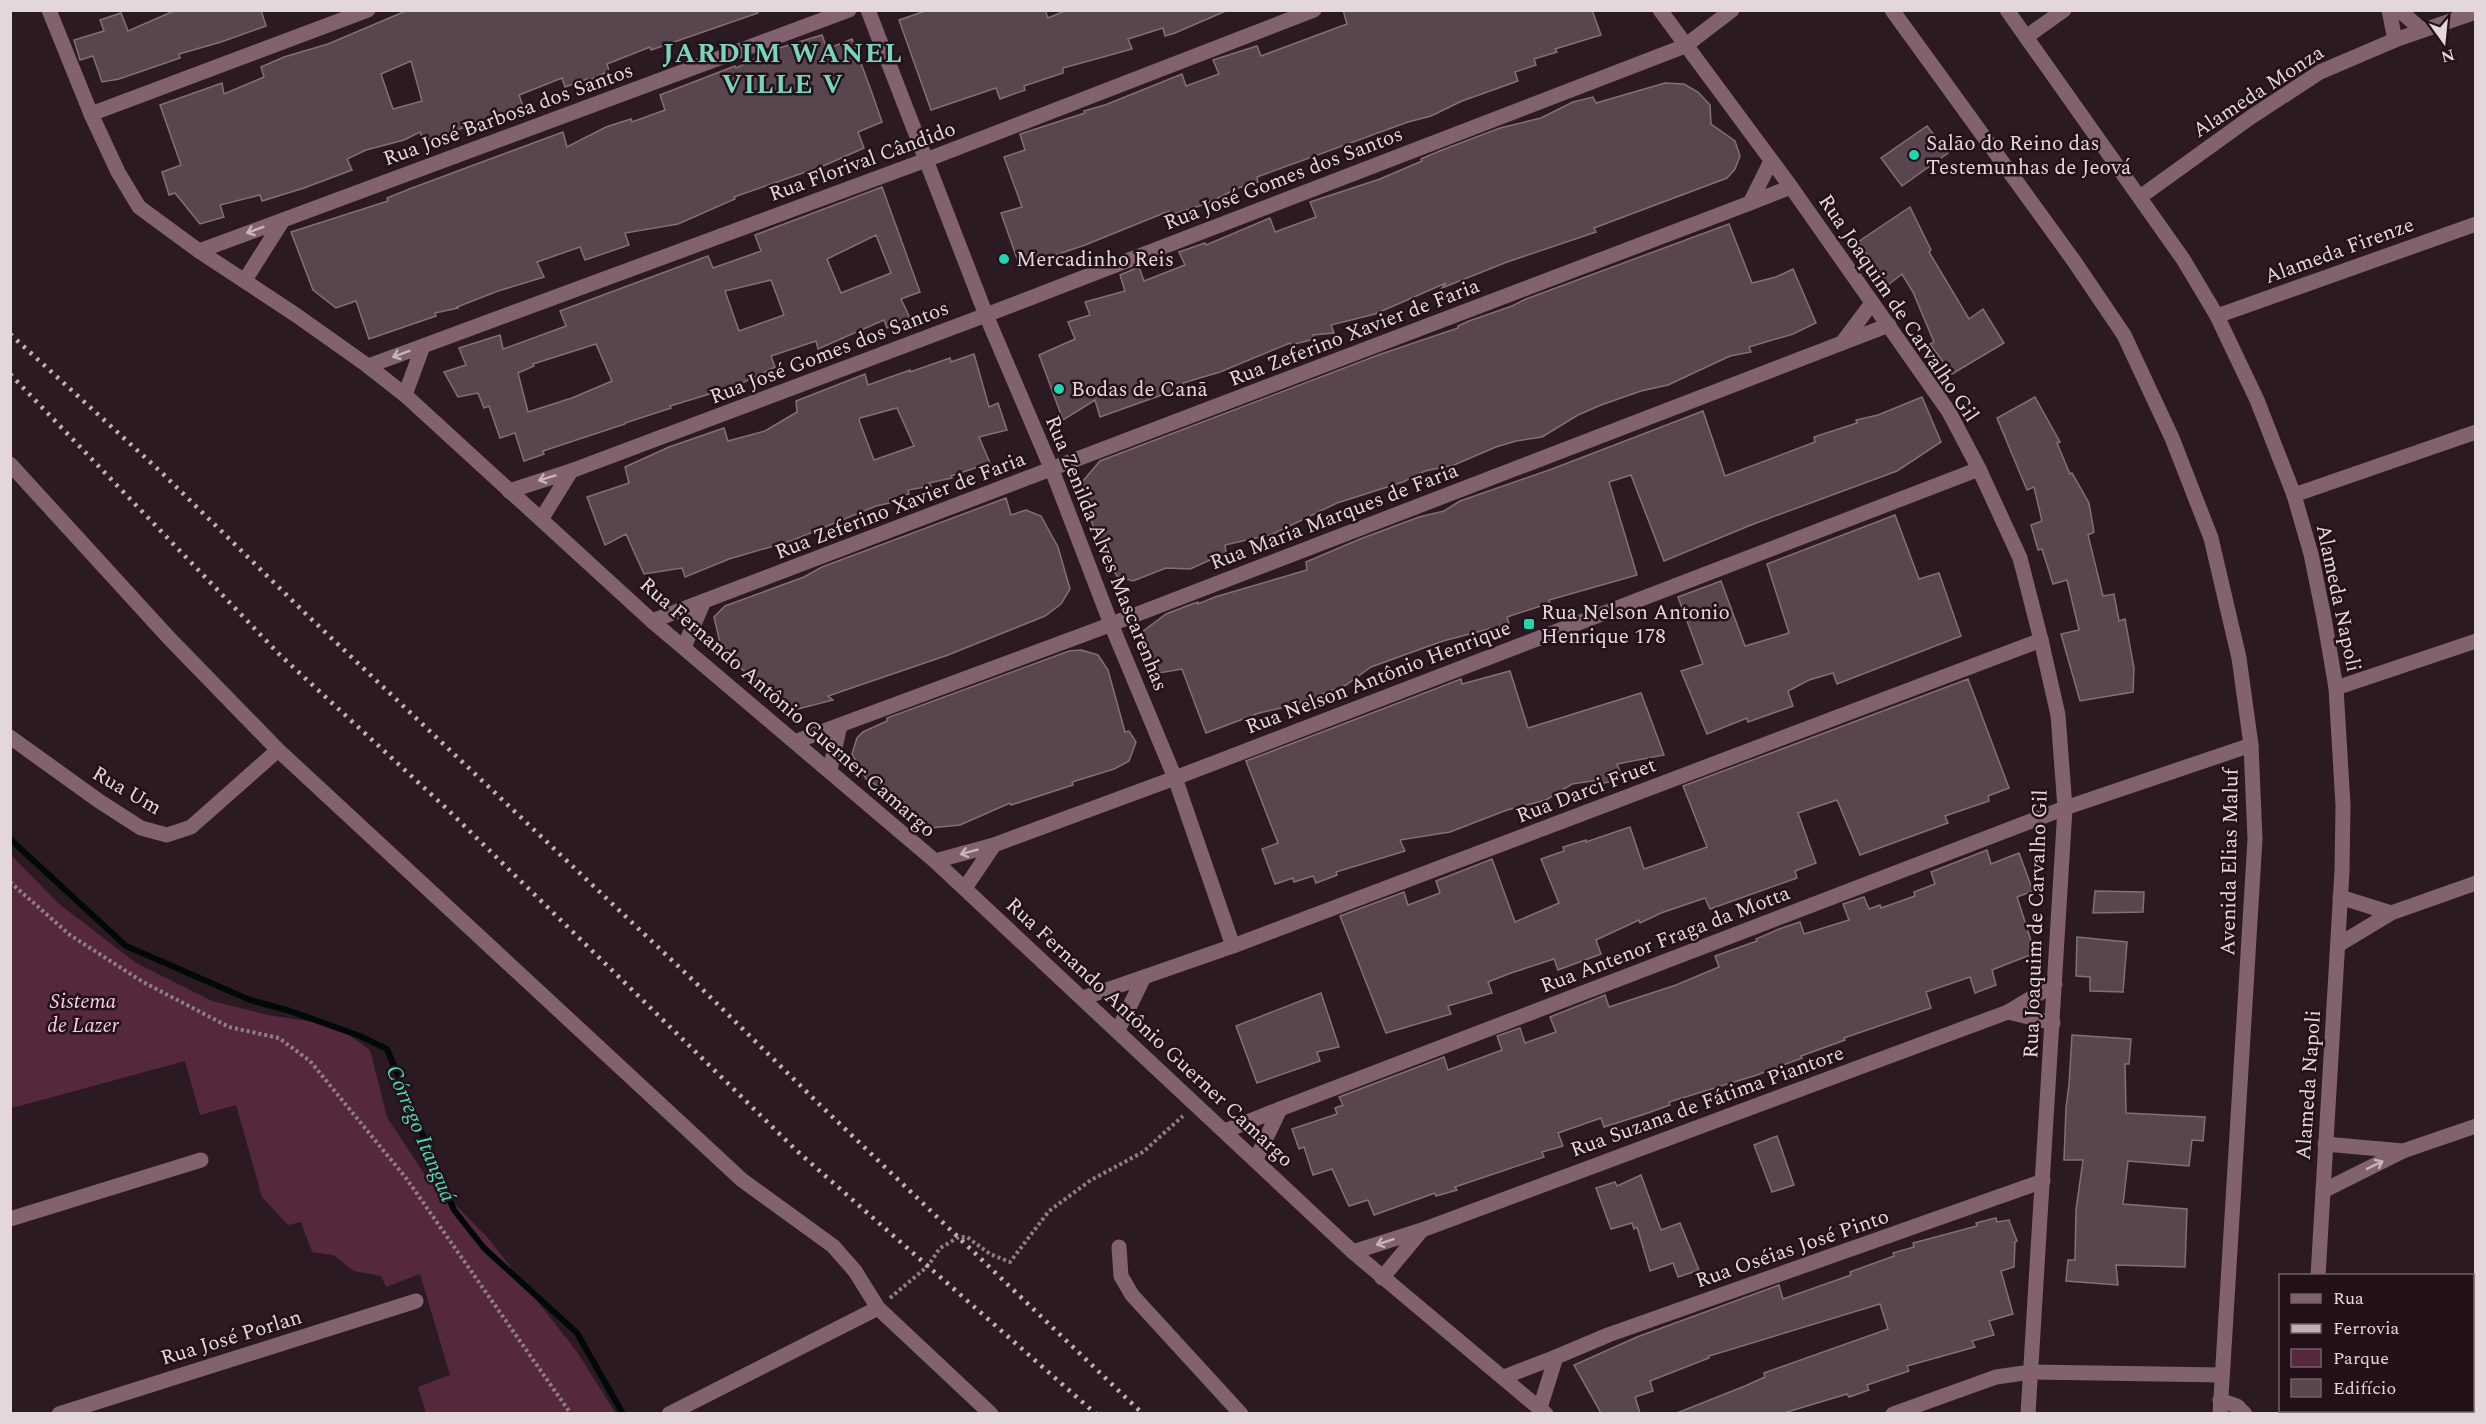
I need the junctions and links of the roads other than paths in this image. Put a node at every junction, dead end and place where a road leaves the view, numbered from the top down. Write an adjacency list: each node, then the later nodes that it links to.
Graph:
1 (49, 10): 18 (street, Rua Fernando Antônio Guerner Camargo)
2 (368, 10): 18 (street)
3 (849, 10): 24 (street, Rua José Barbosa dos Santos)
4 (868, 10): 19 (street, Rua Zenilda Alves Mascarenhas)
5 (1314, 10): 19 (street, Rua Florival Cândido)
6 (1660, 10): 17 (street, Rua Joaquim de Carvalho Gil)
7 (1731, 10): 17 (street, Rua José Gomes dos Santos)
8 (1892, 10): 54 (street, Avenida Elias Maluf)
9 (2007, 10): 15 (street, Alameda Napoli)
10 (2064, 10): 15 (street)
11 (2389, 10): 16 (street)
12 (2398, 10): 14 (street)
13 (2475, 12): 14 (street, Alameda Monza)
14 (2422, 30): 16 (street, Alameda Monza)
15 (2026, 37): 22 (street, Alameda Napoli)
16 (2395, 40): 22 (street, Alameda Monza)
17 (1685, 45): 20 (street, Rua Joaquim de Carvalho Gil); 29 (street, Rua José Gomes dos Santos)
18 (91, 114): 26 (street, Rua Fernando Antônio Guerner Camargo)
19 (926, 160): 29 (street, Rua Zenilda Alves Mascarenhas); 33 (street, Rua Florival Cândido)
20 (1772, 161): 21 (street, Rua Joaquim de Carvalho Gil); 23 (street)
21 (1791, 187): 23 (street, Rua Zeferino Xavier de Faria); 28 (street, Rua Joaquim de Carvalho Gil)
22 (2140, 197): 30 (street, Alameda Napoli)
23 (1750, 203): 39 (street, Rua Zeferino Xavier de Faria)
24 (283, 220): 26 (street, Rua José Barbosa dos Santos, one-way to 26); 27 (street)
25 (2475, 224): 30 (street, Alameda Firenze)
26 (199, 251): 27 (street, Rua Fernando Antônio Guerner Camargo)
27 (245, 280): 34 (street, Rua Fernando Antônio Guerner Camargo)
28 (1872, 303): 31 (street, Rua Joaquim de Carvalho Gil); 32 (street)
29 (986, 315): 39 (street, Rua Zenilda Alves Mascarenhas); 40 (street, Rua José Gomes dos Santos)
30 (2217, 316): 42 (street, Alameda Napoli)
31 (1889, 325): 32 (street, Rua Maria Marques de Faria); 38 (street, Rua Joaquim de Carvalho Gil)
32 (1842, 343): 46 (street, Rua Maria Marques de Faria)
33 (423, 346): 34 (street, Rua Florival Cândido, one-way to 34); 35 (street)
34 (368, 366): 35 (street, Rua Fernando Antônio Guerner Camargo)
35 (405, 395): 41 (street, Rua Fernando Antônio Guerner Camargo)
36 (2475, 432): 42 (street)
37 (10, 464): 55 (street)
38 (1979, 469): 47 (street, Rua Joaquim de Carvalho Gil); 57 (street, Rua Nelson Antônio Henrique)
39 (1052, 470): 44 (street, Rua Zeferino Xavier de Faria); 46 (street, Rua Zenilda Alves Mascarenhas)
40 (571, 471): 41 (street, Rua José Gomes dos Santos, one-way to 41); 43 (street)
41 (509, 491): 43 (street, Rua Fernando Antônio Guerner Camargo)
42 (2294, 495): 50 (street, Alameda Napoli)
43 (542, 518): 45 (street, Rua Fernando Antônio Guerner Camargo)
44 (704, 602): 45 (street, Rua Zeferino Xavier de Faria); 49 (street)
45 (652, 621): 49 (street, Rua Fernando Antônio Guerner Camargo)
46 (1111, 624): 51 (street, Rua Maria Marques de Faria); 57 (street, Rua Zenilda Alves Mascarenhas)
47 (2041, 640): 58 (street, Rua Joaquim de Carvalho Gil); 66 (street, Rua Darci Fruet)
48 (2475, 641): 50 (street)
49 (684, 647): 53 (street, Rua Fernando Antônio Guerner Camargo)
50 (2336, 688): 63 (street, Alameda Napoli)
51 (840, 725): 53 (street, Rua Maria Marques de Faria); 56 (street)
52 (10, 737): 55 (street, Rua Um)
53 (797, 741): 56 (street, Rua Fernando Antônio Guerner Camargo)
54 (2252, 745): 58 (street, Rua Antenor Fraga da Motta); 92 (street, Avenida Elias Maluf)
55 (278, 750): 89 (street)
56 (830, 770): 60 (street, Rua Fernando Antônio Guerner Camargo)
57 (1175, 778): 59 (street, Rua Nelson Antônio Henrique); 66 (street, Rua Zenilda Alves Mascarenhas)
58 (2065, 808): 68 (street, Rua Joaquim de Carvalho Gil); 73 (street, Rua Antenor Fraga da Motta)
59 (994, 845): 60 (street, Rua Nelson Antônio Henrique, one-way to 60); 62 (street)
60 (935, 861): 62 (street, Rua Fernando Antônio Guerner Camargo)
61 (2475, 883): 64 (street)
62 (965, 888): 69 (street, Rua Fernando Antônio Guerner Camargo)
63 (2340, 897): 64 (street); 65 (street, Alameda Napoli)
64 (2391, 913): 65 (street)
65 (2338, 945): 76 (street, Alameda Napoli)
66 (1233, 946): 67 (street, Rua Darci Fruet)
67 (1144, 977): 69 (street, Rua Darci Fruet); 72 (street)
68 (2055, 984): 70 (street, Rua Suzana de Fátima Piantore); 71 (street, Rua Joaquim de Carvalho Gil)
69 (1083, 998): 72 (street, Rua Fernando Antônio Guerner Camargo)
70 (2008, 1012): 71 (street); 83 (street, Rua Suzana de Fátima Piantore)
71 (2053, 1023): 80 (street, Rua Joaquim de Carvalho Gil)
72 (1118, 1030): 75 (street, Rua Fernando Antônio Guerner Camargo)
73 (1281, 1109): 75 (street, Rua Antenor Fraga da Motta); 79 (street)
74 (2475, 1126): 77 (street)
75 (1225, 1131): 79 (street, Rua Fernando Antônio Guerner Camargo)
76 (2325, 1144): 77 (street); 81 (street, Alameda Napoli)
77 (2403, 1151): 81 (street, one-way to 77)
78 (201, 1160): 82 (street)
79 (1256, 1160): 85 (street, Rua Fernando Antônio Guerner Camargo)
80 (2043, 1181): 90 (street, Rua Oséias José Pinto); 91 (street, Rua Joaquim de Carvalho Gil)
81 (2323, 1191): 86 (street, Alameda Napoli)
82 (10, 1219)
83 (1422, 1230): 85 (street, Rua Suzana de Fátima Piantore, one-way to 85); 87 (street, Rua Suzana de Fátima Piantore)
84 (1119, 1247): 100 (street)
85 (1353, 1252): 87 (street, Rua Fernando Antônio Guerner Camargo)
86 (2318, 1274)
87 (1382, 1278): 93 (street, Rua Fernando Antônio Guerner Camargo)
88 (416, 1301): 97 (street, Rua José Porlan)
89 (878, 1308): 95 (street); 99 (street)
90 (1556, 1357): 93 (street, Rua Oséias José Pinto); 96 (street)
91 (2031, 1371): 92 (street); 101 (street); 102 (street, Rua Joaquim de Carvalho Gil)
92 (2221, 1375): 94 (street, Avenida Elias Maluf)
93 (1504, 1377): 96 (street, Rua Fernando Antônio Guerner Camargo)
94 (2220, 1407): 103 (street)
95 (692, 1408): 98 (street)
96 (1543, 1411)
97 (59, 1413)
98 (669, 1413)
99 (991, 1413)
100 (1241, 1413)
101 (1893, 1413)
102 (2028, 1413)
103 (2245, 1413)

